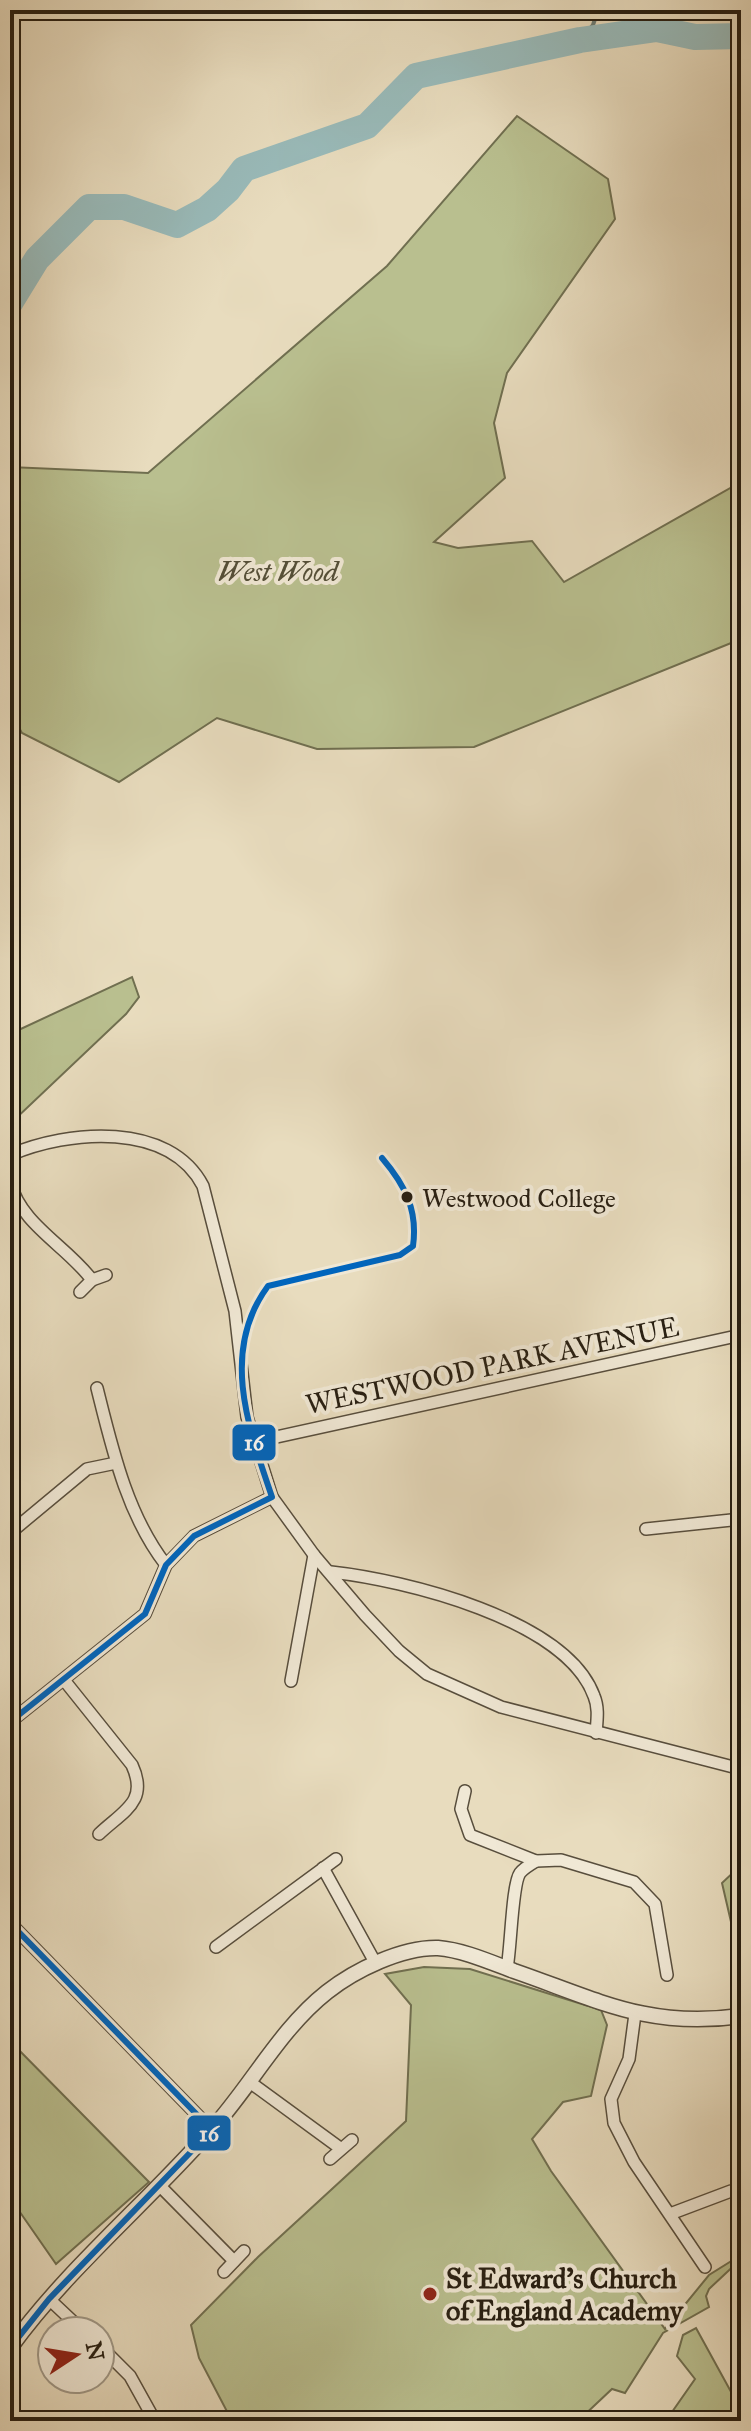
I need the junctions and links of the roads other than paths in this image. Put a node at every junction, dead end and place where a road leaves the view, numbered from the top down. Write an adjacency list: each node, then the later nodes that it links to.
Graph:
1 (10, 1155): 8 (street)
2 (10, 1182): 4 (street)
3 (106, 1275): 4 (street)
4 (92, 1280): 5 (street)
5 (80, 1292)
6 (741, 1335): 8 (street, WESTWOOD PARK AVENUE)
7 (97, 1388): 9 (street)
8 (254, 1442): 10 (street)
9 (116, 1463): 13 (street); 15 (street)
10 (272, 1497): 14 (street); 15 (street)
11 (741, 1519): 12 (street)
12 (646, 1529)
13 (10, 1533)
14 (314, 1555): 16 (street); 18 (street)
15 (166, 1565): 17 (street)
16 (331, 1572): 20 (street); 20 (street)
17 (64, 1680): 19 (street); 23 (street)
18 (291, 1681)
19 (10, 1722)
20 (596, 1733): 21 (street)
21 (741, 1769)
22 (465, 1791): 25 (street)
23 (99, 1834)
24 (336, 1859): 26 (street)
25 (536, 1861): 30 (street); 31 (street)
26 (323, 1868): 28 (street); 29 (street)
27 (10, 1923): 35 (street)
28 (216, 1947)
29 (376, 1964): 30 (street); 34 (street)
30 (507, 1968): 32 (street)
31 (667, 1975)
32 (635, 2014): 33 (street); 41 (street)
33 (741, 2016)
34 (251, 2083): 35 (street); 37 (street)
35 (212, 2130): 39 (street)
36 (352, 2140): 37 (street)
37 (340, 2148): 38 (street)
38 (330, 2159)
39 (161, 2187): 43 (street); 46 (street)
40 (731, 2191): 41 (street)
41 (670, 2214): 44 (street)
42 (244, 2251): 43 (street)
43 (234, 2261): 45 (street)
44 (705, 2267)
45 (224, 2272)
46 (49, 2299): 47 (street); 48 (street)
47 (66, 2315)
48 (10, 2348)
49 (116, 2362): 50 (street)
50 (155, 2421)

